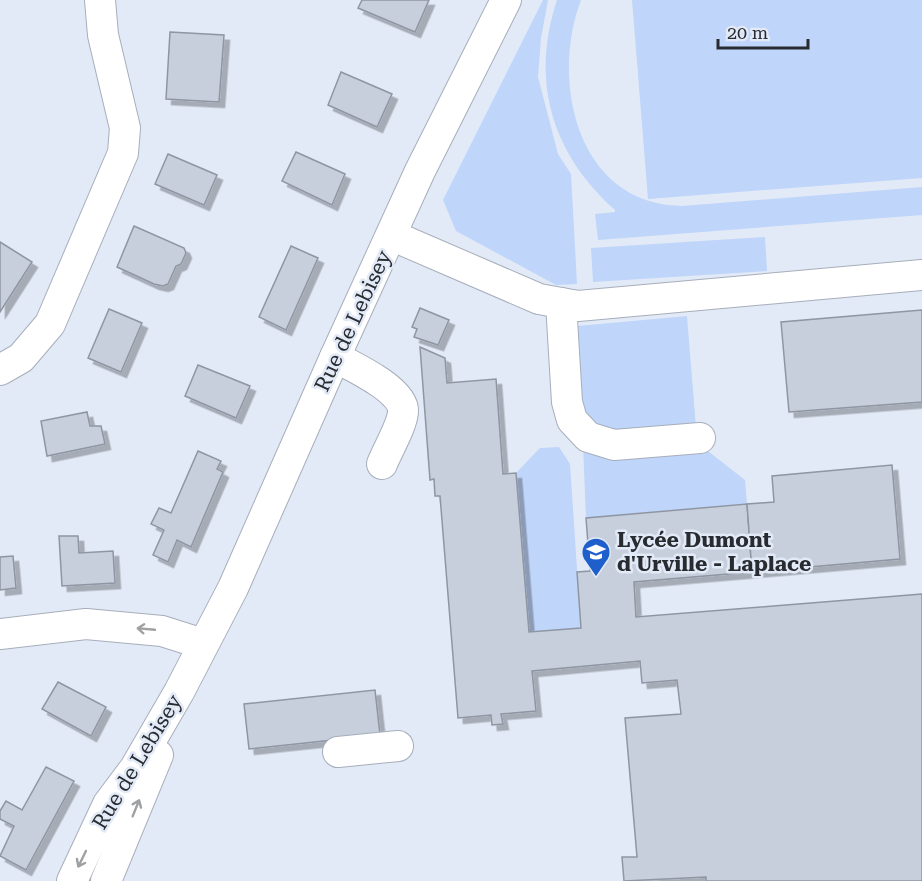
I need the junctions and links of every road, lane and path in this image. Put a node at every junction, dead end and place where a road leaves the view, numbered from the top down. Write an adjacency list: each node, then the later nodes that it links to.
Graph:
1 (100, 0): 7 (street)
2 (500, 7): 3 (street, Rue de Lebisey)
3 (393, 236): 5 (street); 6 (street, Rue de Lebisey)
4 (922, 275): 5 (street)
5 (561, 303): 8 (street)
6 (335, 357): 9 (street); 11 (street, Rue de Lebisey)
7 (0, 370)
8 (700, 438)
9 (382, 464)
10 (0, 634): 11 (street, one-way to 10)
11 (203, 644): 14 (street, Rue de Lebisey, one-way to 14); 15 (street, Rue de Lebisey, one-way to 11)
12 (398, 746): 13 (street)
13 (338, 752)
14 (72, 881)
15 (106, 881)

